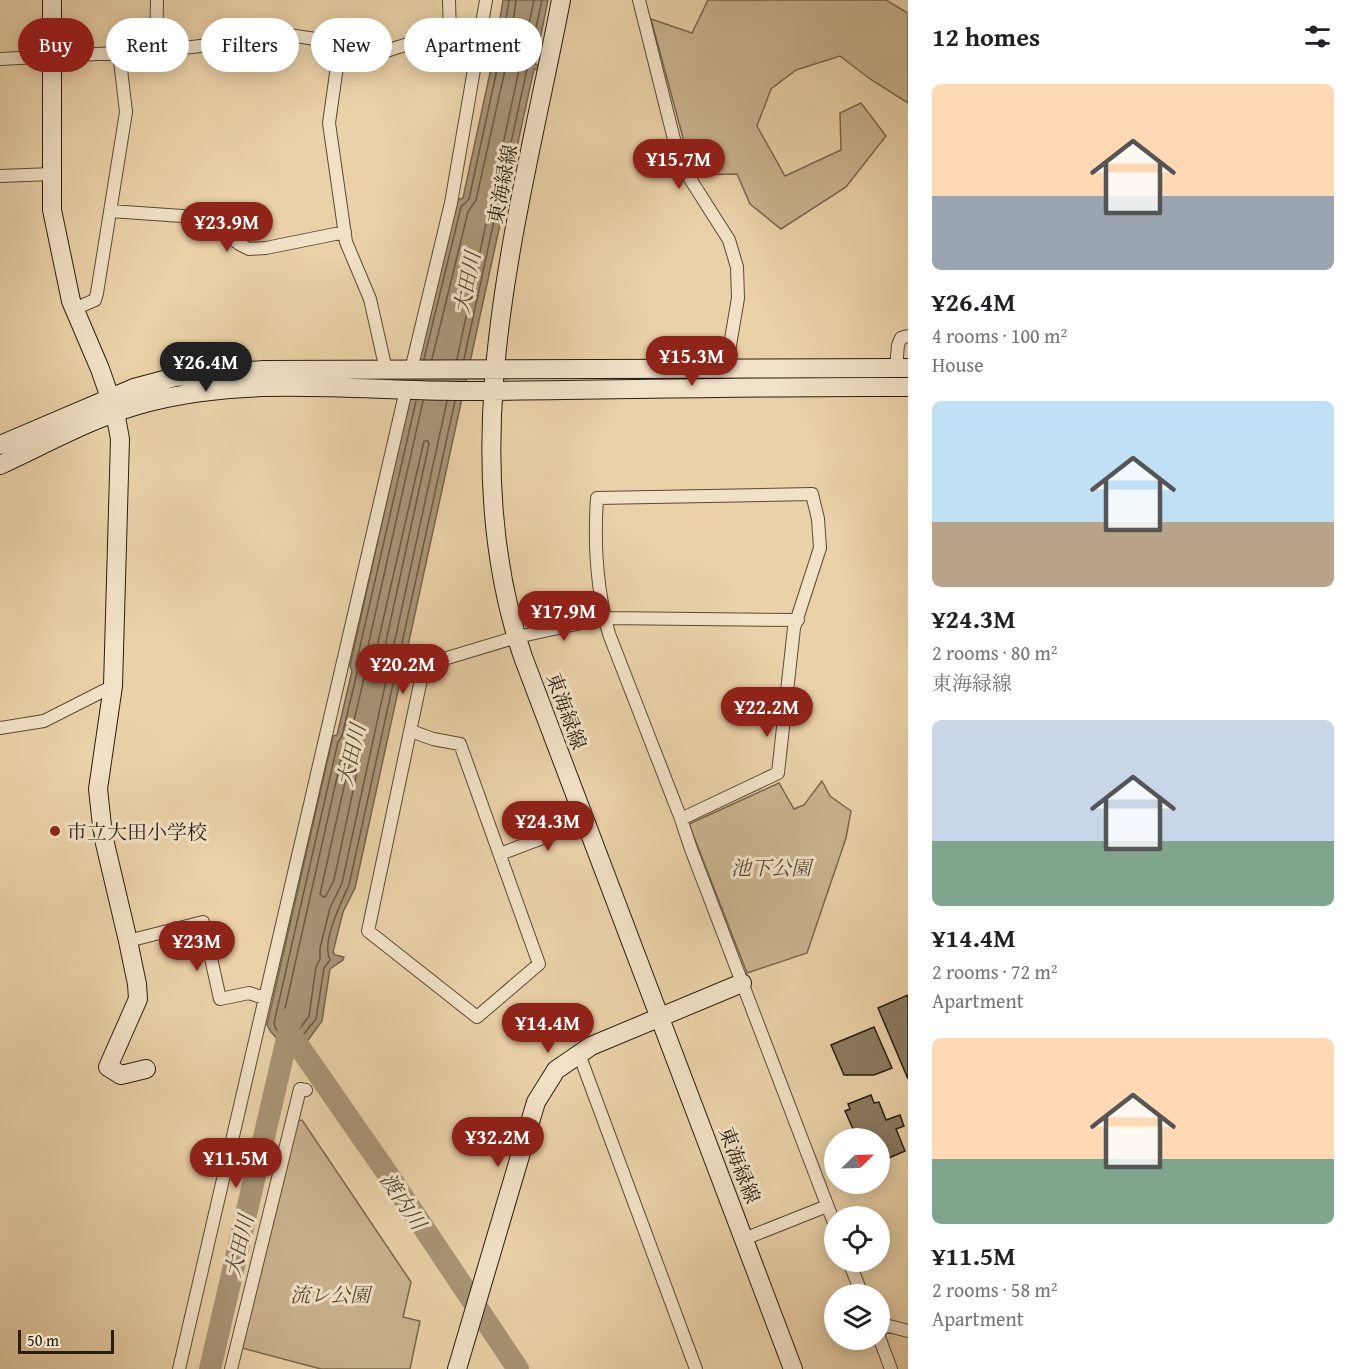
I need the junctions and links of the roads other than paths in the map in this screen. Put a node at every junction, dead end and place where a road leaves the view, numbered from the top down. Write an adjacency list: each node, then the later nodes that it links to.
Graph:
1 (52, 0): 7 (street)
2 (157, 0): 8 (street)
3 (449, 0): 9 (street)
4 (486, 0): 10 (street)
5 (561, 0): 26 (street, 東海緑線)
6 (639, 0): 27 (street)
7 (52, 18)
8 (157, 18)
9 (450, 18)
10 (483, 18)
11 (311, 38): 12 (street)
12 (189, 47)
13 (18, 58): 14 (street)
14 (0, 59)
15 (51, 72): 19 (street)
16 (121, 72): 21 (street)
17 (336, 72): 22 (street)
18 (474, 72): 29 (street)
19 (52, 174): 20 (street); 23 (street)
20 (0, 176)
21 (110, 211): 22 (street); 23 (street)
22 (345, 232): 28 (street)
23 (74, 309): 33 (street)
24 (908, 336): 25 (street)
25 (902, 368): 27 (street)
26 (495, 369): 27 (street); 29 (street); 32 (street, 東海緑線)
27 (726, 369)
28 (386, 370): 29 (street); 33 (street)
29 (413, 370)
30 (908, 387): 32 (street)
31 (409, 390): 32 (street); 33 (street); 47 (street)
32 (492, 391): 38 (street, 東海緑線)
33 (113, 405): 34 (street); 35 (street); 39 (street)
34 (0, 445)
35 (0, 465)
36 (604, 618): 37 (street); 37 (street); 38 (street); 42 (street)
37 (798, 621): 42 (street)
38 (517, 637): 41 (street); 43 (street, 東海緑線)
39 (113, 686): 40 (street); 45 (street)
40 (0, 728)
41 (411, 731): 44 (street); 44 (street)
42 (681, 819): 46 (street)
43 (585, 822): 44 (street); 48 (street, 東海緑線)
44 (500, 854)
45 (128, 941): 47 (street); 50 (street)
46 (742, 983): 48 (street); 52 (street)
47 (264, 998): 58 (street)
48 (660, 1018): 49 (street); 54 (street, 東海緑線)
49 (579, 1054): 60 (street); 61 (street)
50 (146, 1069)
51 (306, 1090): 59 (street)
52 (827, 1206)
53 (824, 1207): 54 (street)
54 (744, 1239): 62 (street, 東海緑線)
55 (890, 1326): 56 (street)
56 (908, 1331)
57 (884, 1350): 63 (street)
58 (179, 1369)
59 (231, 1369)
60 (457, 1369)
61 (696, 1369)
62 (793, 1369)
63 (891, 1369)

